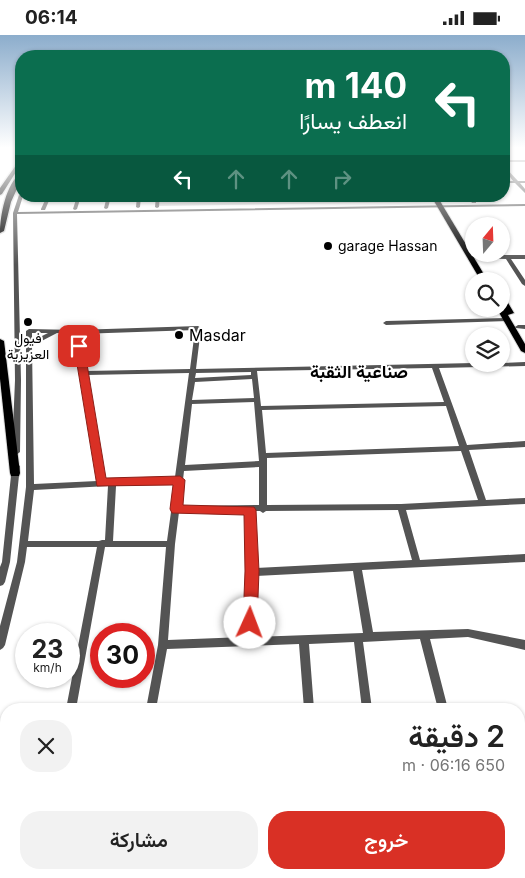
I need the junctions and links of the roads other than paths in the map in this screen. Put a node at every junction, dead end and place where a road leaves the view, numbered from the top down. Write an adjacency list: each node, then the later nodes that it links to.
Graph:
1 (14, 186): 17 (highway)
2 (19, 202): 16 (street)
3 (46, 202): 14 (street)
4 (77, 202): 15 (street)
5 (108, 202): 13 (street)
6 (138, 202): 11 (street)
7 (157, 202): 12 (street)
8 (474, 202): 9 (street); 10 (street)
9 (442, 203): 10 (street); 12 (street); 16 (street); 18 (main road)
10 (525, 203)
11 (138, 207): 12 (street); 13 (street)
12 (157, 207)
13 (106, 208): 15 (street)
14 (43, 209): 15 (street); 16 (street)
15 (74, 209)
16 (15, 211): 31 (street)
17 (0, 231)
18 (465, 240)
19 (510, 256): 20 (street)
20 (525, 256): 21 (street)
21 (510, 257)
22 (510, 260): 24 (street)
23 (525, 273): 24 (street)
24 (518, 274): 25 (street)
25 (525, 284)
26 (510, 310): 30 (main road)
27 (505, 317): 28 (main road)
28 (506, 320): 29 (street); 38 (main road)
29 (386, 323)
30 (522, 327): 35 (main road)
31 (18, 329): 32 (street); 52 (street)
32 (29, 331): 33 (street); 37 (street)
33 (56, 331): 34 (street); 37 (street)
34 (76, 332): 41 (street); 42 (street)
35 (525, 338)
36 (0, 341): 52 (main road)
37 (30, 345): 56 (street)
38 (525, 351)
39 (525, 364): 40 (street)
40 (435, 366): 43 (street); 47 (street)
41 (192, 371): 42 (street); 43 (street); 44 (street)
42 (84, 373): 55 (street)
43 (254, 374): 44 (street); 46 (street)
44 (190, 380): 45 (street)
45 (188, 401): 46 (street); 51 (street)
46 (257, 404): 47 (street); 50 (street)
47 (448, 404): 49 (street)
48 (525, 444): 49 (street)
49 (464, 448): 50 (street); 58 (street)
50 (262, 460): 51 (street); 62 (street)
51 (181, 468): 53 (street)
52 (15, 473): 70 (street)
53 (180, 480): 54 (street); 60 (street)
54 (112, 482): 55 (street); 63 (street)
55 (101, 483): 56 (street)
56 (30, 487): 65 (street)
57 (525, 501): 58 (street)
58 (483, 502): 59 (street)
59 (401, 507): 62 (street); 67 (street)
60 (177, 509): 61 (street); 64 (street)
61 (250, 510): 62 (street); 69 (street)
62 (263, 510)
63 (106, 543): 64 (street); 65 (street); 78 (street)
64 (171, 544): 76 (street)
65 (23, 545): 75 (street)
66 (525, 558): 67 (street)
67 (417, 564): 68 (street)
68 (357, 567): 69 (street); 72 (street)
69 (252, 571): 74 (street)
70 (0, 582)
71 (424, 635): 72 (street); 77 (street); 82 (street)
72 (364, 637): 73 (street); 81 (street)
73 (304, 639): 74 (street); 80 (street)
74 (249, 641): 76 (street)
75 (0, 645)
76 (163, 645): 79 (street)
77 (525, 645)
78 (72, 703)
79 (152, 703)
80 (309, 703)
81 (367, 703)
82 (441, 703)

